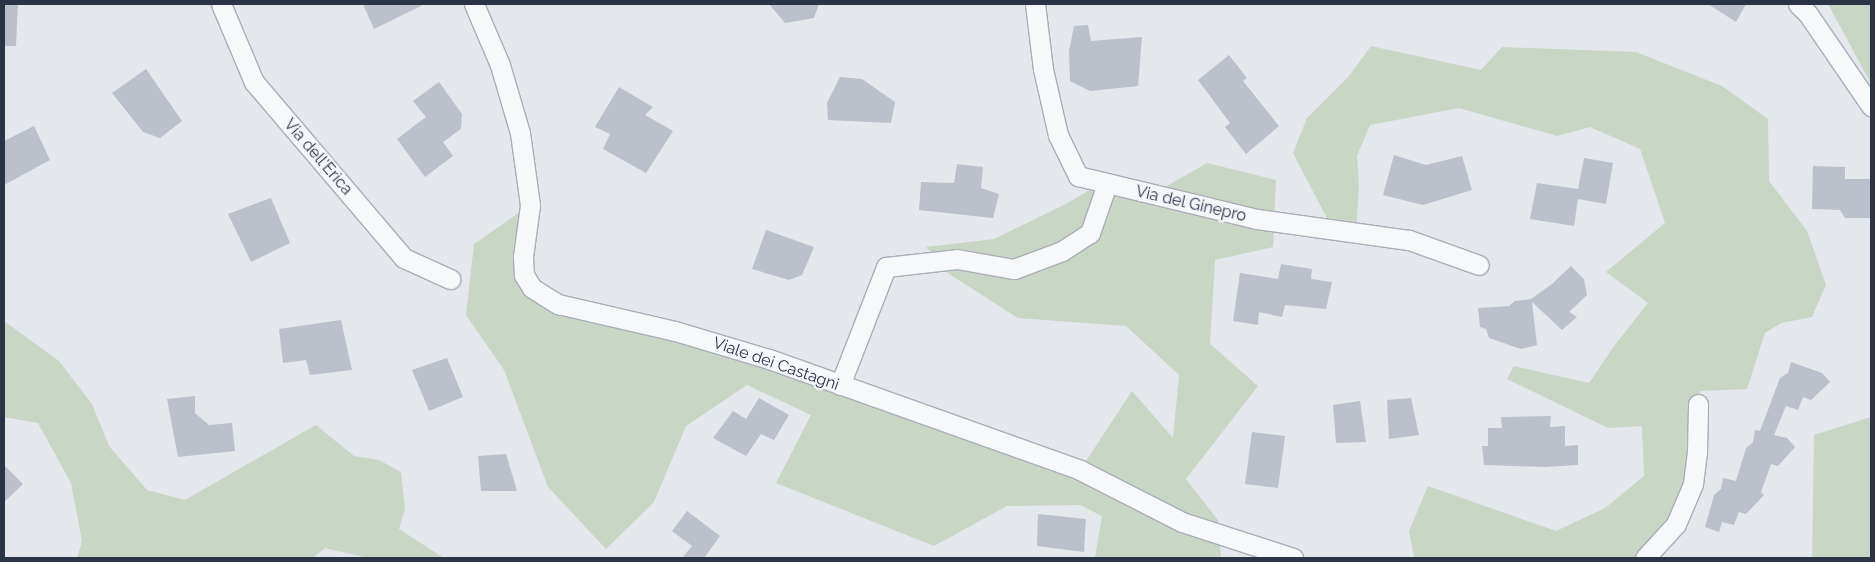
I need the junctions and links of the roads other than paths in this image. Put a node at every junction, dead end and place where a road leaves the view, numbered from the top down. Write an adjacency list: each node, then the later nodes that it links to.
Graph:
1 (221, 4): 8 (street, Via dell'Erica)
2 (474, 4): 9 (street, Viale dei Castagni)
3 (1035, 4): 6 (street, Via del Ginepro)
4 (1798, 4): 5 (street)
5 (1871, 106)
6 (1108, 184): 7 (street, Via del Ginepro); 9 (street)
7 (1479, 265)
8 (450, 279)
9 (840, 385): 11 (street, Viale dei Castagni)
10 (1698, 404): 12 (street)
11 (1293, 558)
12 (1645, 558)

